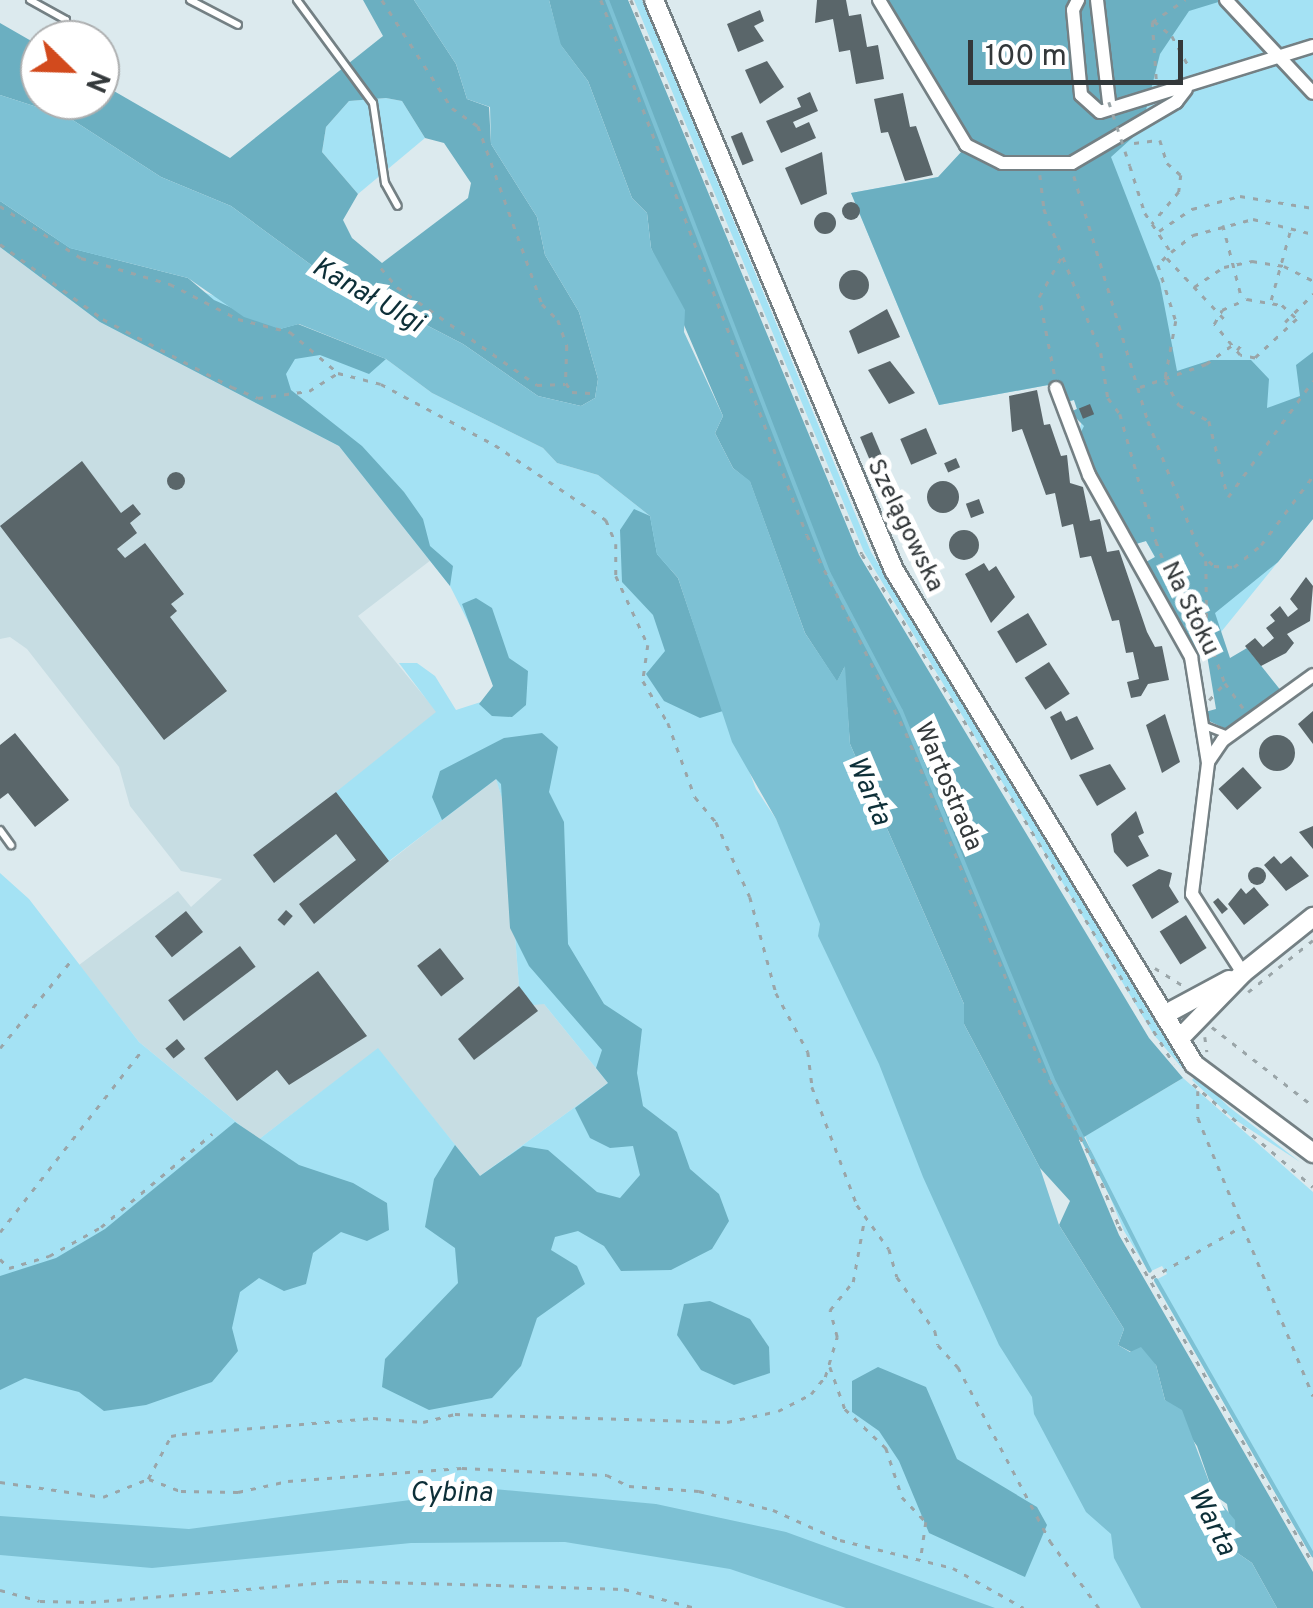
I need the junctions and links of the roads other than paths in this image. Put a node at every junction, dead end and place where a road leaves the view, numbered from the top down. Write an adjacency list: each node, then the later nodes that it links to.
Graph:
1 (30, 0): 9 (lane)
2 (190, 0): 10 (lane)
3 (296, 0): 16 (lane)
4 (654, 0): 26 (street, Szelągowska)
5 (878, 0): 13 (street)
6 (1078, 0): 13 (street)
7 (1096, 0): 15 (street)
8 (1226, 0): 12 (street)
9 (66, 20)
10 (238, 25)
11 (1313, 46): 12 (street)
12 (1283, 56): 13 (street); 14 (street)
13 (1186, 89)
14 (1313, 93)
15 (1109, 102)
16 (398, 206)
17 (1056, 388): 19 (street, Na Stoku)
18 (1313, 676): 20 (street)
19 (1202, 725): 20 (lane); 21 (street, Na Stoku)
20 (1229, 735): 21 (street)
21 (1208, 762): 25 (street, Na Stoku)
22 (0, 830): 23 (lane)
23 (11, 845)
24 (1313, 917): 25 (street)
25 (1243, 973): 26 (street); 27 (street)
26 (1164, 1015): 27 (street, Szelągowska)
27 (1180, 1038): 28 (street, Szelągowska)
28 (1313, 1153)

